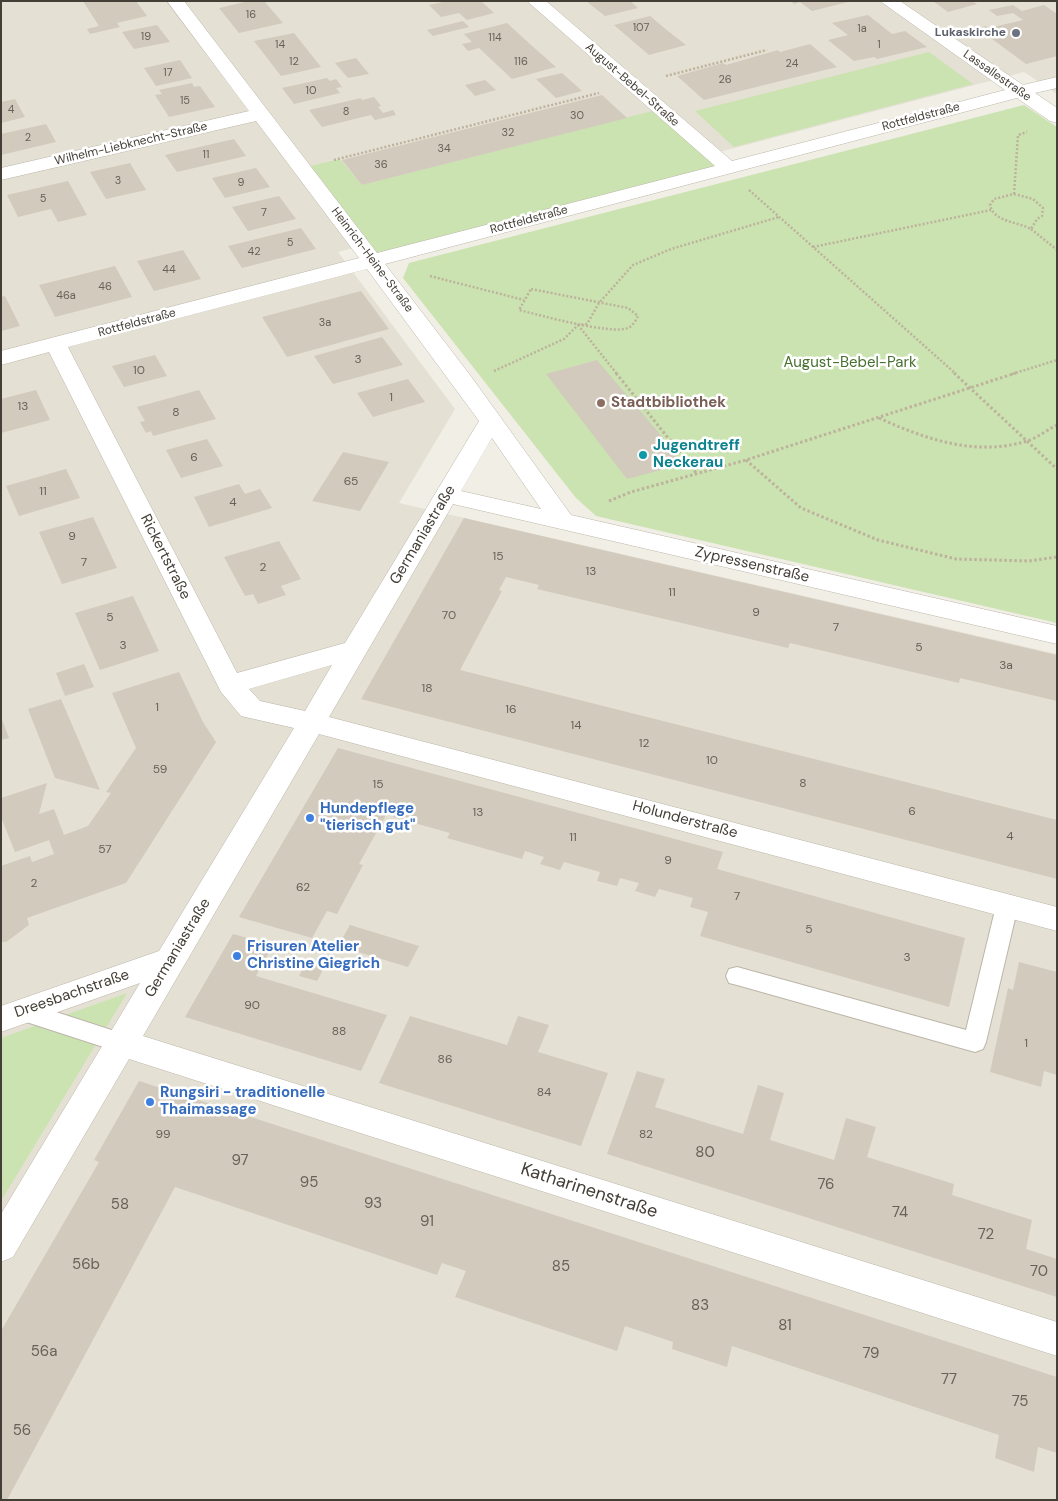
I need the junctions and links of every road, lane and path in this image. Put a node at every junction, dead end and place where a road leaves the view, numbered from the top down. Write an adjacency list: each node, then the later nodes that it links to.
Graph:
1 (175, 1): 8 (street, Heinrich-Heine-Straße)
2 (535, 1): 6 (street, August-Bebel-Straße)
3 (888, 1): 7 (street, Lassallestraße)
4 (767, 50): 6 (path)
5 (1057, 82): 7 (street, Rottfeldstraße)
6 (631, 85): 11 (path); 12 (street, August-Bebel-Straße)
7 (1019, 91): 9 (street, Lassallestraße); 12 (street, Rottfeldstraße)
8 (261, 114): 11 (street, Heinrich-Heine-Straße); 13 (street, Wilhelm-Liebknecht-Straße)
9 (1057, 117)
10 (1034, 130): 15 (path)
11 (302, 168): 21 (street, Heinrich-Heine-Straße)
12 (729, 168): 21 (street, Rottfeldstraße)
13 (1, 174)
14 (747, 189): 17 (path)
15 (1014, 194): 16 (path); 18 (path)
16 (991, 210): 18 (path); 19 (path)
17 (779, 218): 19 (path); 24 (path)
18 (1031, 229): 20 (path)
19 (813, 247): 31 (path)
20 (1057, 250)
21 (373, 261): 27 (street, Rottfeldstraße); 30 (street, Heinrich-Heine-Straße)
22 (430, 276): 23 (path)
23 (524, 300): 24 (path); 25 (path)
24 (599, 303): 25 (path); 25 (path)
25 (587, 324): 26 (path)
26 (578, 325): 30 (path); 38 (path)
27 (56, 344): 28 (street, Rottfeldstraße); 44 (street, Rickertstraße)
28 (1, 358)
29 (1056, 361): 31 (path)
30 (462, 380): 33 (street, Heinrich-Heine-Straße)
31 (971, 388): 32 (path); 35 (path)
32 (878, 418): 35 (path); 36 (path)
33 (491, 420): 39 (street, Germaniastraße); 40 (street, Heinrich-Heine-Straße)
34 (1057, 425): 35 (path)
35 (1028, 441): 37 (path)
36 (746, 460): 38 (path); 41 (path)
37 (1057, 469)
38 (698, 474): 40 (path)
39 (447, 495): 40 (street, Zypressenstraße); 43 (street, Germaniastraße)
40 (563, 522): 42 (street, Zypressenstraße)
41 (1057, 557)
42 (1057, 635)
43 (356, 649): 44 (street); 45 (street, Germaniastraße)
44 (230, 686): 45 (street, Rickertstraße)
45 (312, 722): 46 (street, Holunderstraße); 48 (street, Germaniastraße)
46 (1007, 906): 47 (street, Holunderstraße); 49 (lane)
47 (1057, 919)
48 (171, 960): 50 (street, Dreesbachstraße); 51 (street, Germaniastraße)
49 (737, 976)
50 (12, 1015): 51 (lane)
51 (122, 1044): 52 (street, Germaniastraße); 53 (street, Katharinenstraße)
52 (1, 1246)
53 (1057, 1339)

